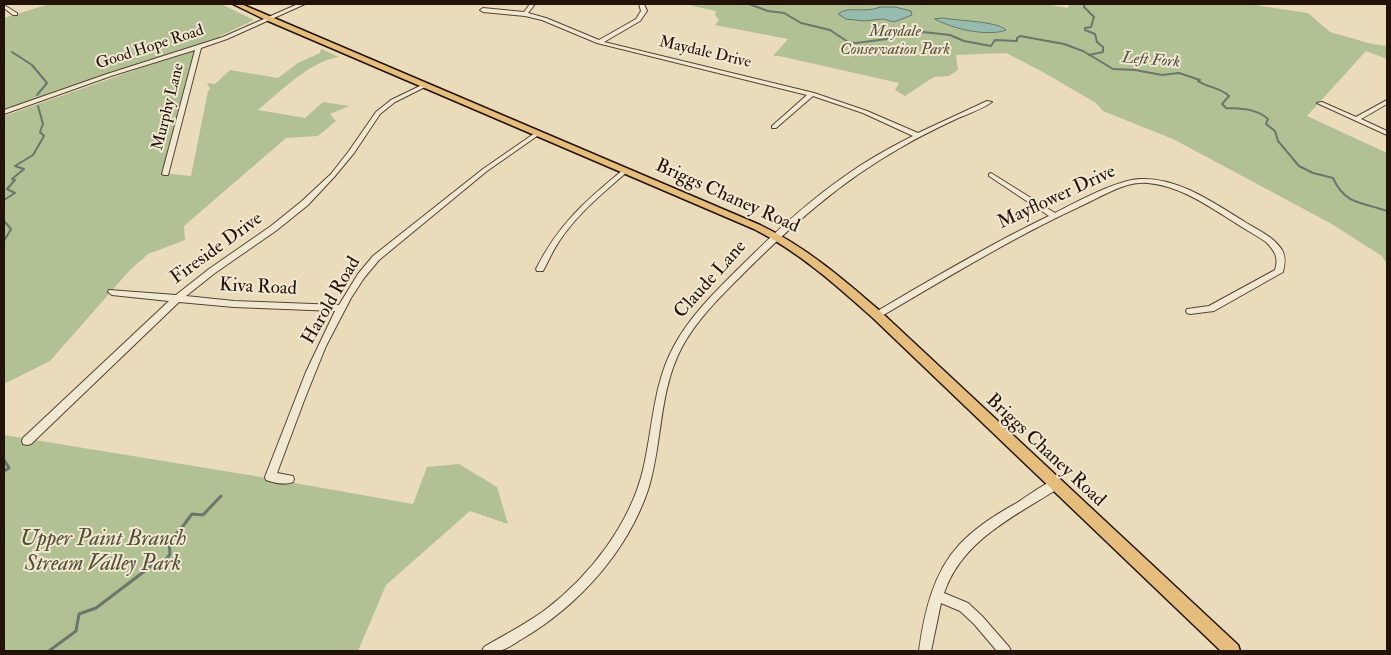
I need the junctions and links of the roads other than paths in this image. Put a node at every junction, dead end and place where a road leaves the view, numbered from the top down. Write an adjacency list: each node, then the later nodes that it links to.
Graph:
1 (236, 4): 9 (main road, Briggs Chaney Road)
2 (302, 4): 9 (street, Good Hope Road)
3 (532, 4): 8 (street)
4 (642, 4): 10 (street)
5 (4, 6): 7 (street)
6 (483, 10): 8 (street, Maydale Drive)
7 (15, 14)
8 (525, 14): 10 (street, Maydale Drive)
9 (268, 19): 11 (street, Good Hope Road); 12 (main road, Briggs Chaney Road)
10 (599, 42): 13 (street, Maydale Drive)
11 (198, 47): 17 (street, Good Hope Road); 24 (street, Murphy Lane)
12 (424, 86): 21 (main road, Briggs Chaney Road); 30 (street, Fireside Drive)
13 (812, 94): 19 (street); 22 (street, Maydale Drive)
14 (989, 102): 22 (street, Claude Lane)
15 (1387, 102): 18 (street)
16 (1320, 103): 18 (street)
17 (4, 112)
18 (1356, 119): 20 (street)
19 (774, 127)
20 (1387, 133)
21 (537, 134): 23 (main road, Briggs Chaney Road); 31 (street, Harold Road)
22 (918, 135): 27 (street, Claude Lane)
23 (625, 171): 27 (main road, Briggs Chaney Road); 28 (street)
24 (166, 174)
25 (990, 175): 26 (street)
26 (1053, 215): 32 (street, Mayflower Drive); 33 (street, Mayflower Drive)
27 (777, 236): 33 (main road, Briggs Chaney Road); 38 (street, Claude Lane)
28 (540, 269)
29 (112, 292): 30 (street, Kiva Road)
30 (178, 298): 31 (street, Kiva Road); 34 (street, Fireside Drive)
31 (342, 308): 35 (street, Harold Road)
32 (1190, 311)
33 (877, 315): 36 (main road, Briggs Chaney Road)
34 (27, 441)
35 (290, 479)
36 (1056, 485): 37 (street); 41 (main road, Briggs Chaney Road)
37 (938, 596): 39 (street); 40 (street)
38 (488, 651)
39 (926, 651)
40 (1005, 651)
41 (1232, 651)

